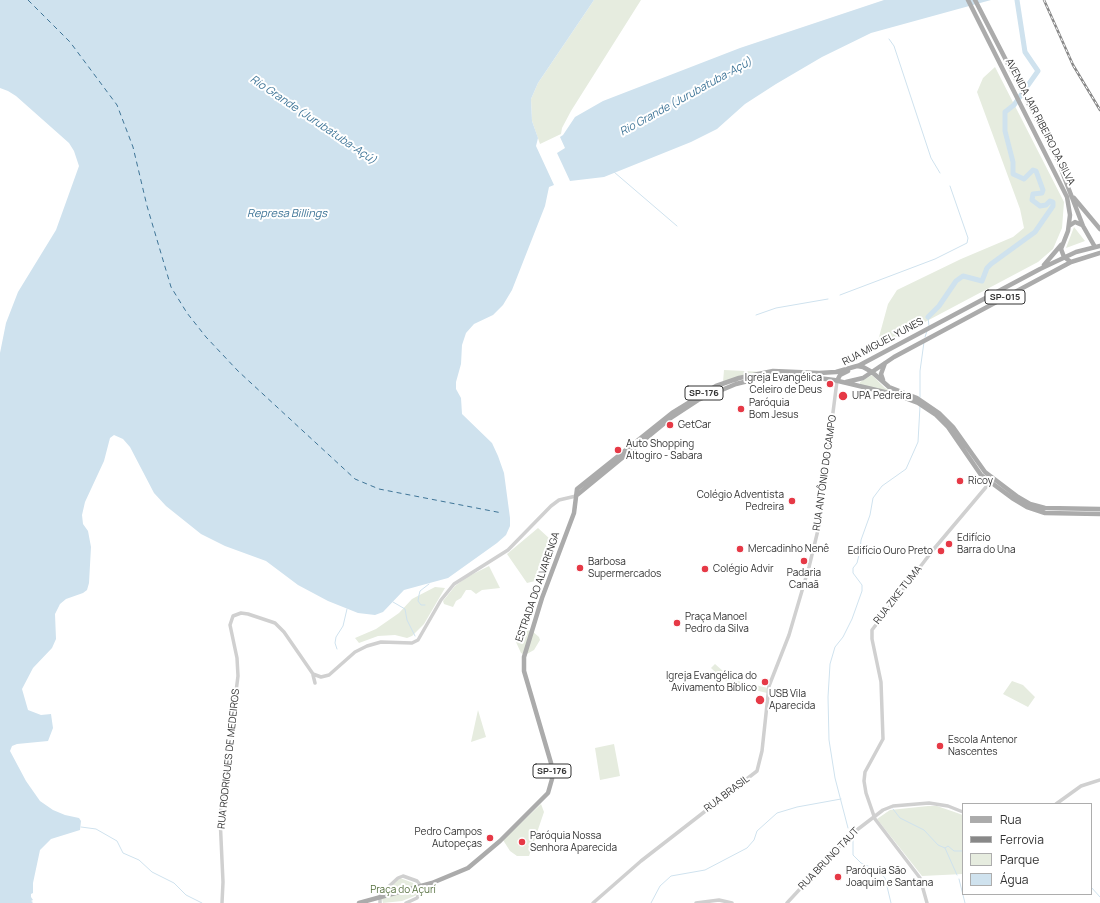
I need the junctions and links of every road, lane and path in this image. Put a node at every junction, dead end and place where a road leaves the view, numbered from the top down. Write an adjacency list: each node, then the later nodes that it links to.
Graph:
1 (968, 0): 4 (main road, AVENIDA JAIR RIBEIRO DA SILVA)
2 (975, 0): 3 (main road, AVENIDA JAIR RIBEIRO DA SILVA)
3 (1072, 195): 5 (main road, AVENIDA JAIR RIBEIRO DA SILVA); 6 (main road)
4 (1069, 226): 5 (main road); 7 (main road, AVENIDA JAIR RIBEIRO DA SILVA)
5 (1083, 226): 8 (main road, AVENIDA JAIR RIBEIRO DA SILVA)
6 (1100, 229)
7 (1064, 242): 11 (main road, AVENIDA JAIR RIBEIRO DA SILVA); 13 (main road)
8 (1097, 247): 10 (main road); 11 (main road, RUA MIGUEL YUNES / SP-015)
9 (1100, 253): 10 (main road, RUA MIGUEL YUNES / SP-015)
10 (1086, 256): 12 (main road, RUA MIGUEL YUNES / SP-015)
11 (1064, 257): 12 (main road); 13 (main road, RUA MIGUEL YUNES / SP-015)
12 (1071, 262): 15 (main road, RUA MIGUEL YUNES / SP-015)
13 (1040, 269): 14 (main road, RUA MIGUEL YUNES / SP-015)
14 (954, 314): 15 (main road); 17 (main road, RUA MIGUEL YUNES / SP-015)
15 (935, 335): 16 (main road, RUA MIGUEL YUNES / SP-015)
16 (887, 361): 18 (main road, RUA MIGUEL YUNES / SP-015); 20 (main road)
17 (857, 366): 18 (main road); 19 (main road, RUA MIGUEL YUNES / SP-015); 22 (main road, SP-176)
18 (872, 372): 19 (main road, RUA MIGUEL YUNES / SP-015); 20 (main road)
19 (837, 381): 21 (main road); 22 (main road, SP-176); 27 (street, RUA ANTÔNIO DO CAMPO)
20 (885, 384): 21 (main road)
21 (991, 481): 23 (main road); 24 (main road); 31 (street, RUA ZIKE TUMA)
22 (578, 492): 25 (street); 32 (main road, ESTRADA DO ALVARENGA / SP-176)
23 (1100, 510)
24 (1100, 514)
25 (312, 674): 26 (street); 35 (street, RUA RODRIGUES DE MEDEIROS)
26 (315, 683)
27 (757, 771): 39 (street, RUA BRASIL)
28 (1100, 780): 29 (street)
29 (1057, 803)
30 (962, 812): 31 (street, RUA BRUNO TAUT)
31 (873, 816): 42 (street, RUA BRUNO TAUT); 43 (street, RUA ZIKE TUMA)
32 (421, 886): 33 (street); 34 (main road, ESTRADA DO ALVARENGA / SP-176); 34 (street)
33 (417, 898): 37 (street); 38 (street)
34 (380, 901): 36 (main road, ESTRADA DO ALVARENGA / SP-176)
35 (222, 903)
36 (359, 903)
37 (407, 903)
38 (417, 903)
39 (593, 903)
40 (696, 903): 41 (street)
41 (732, 903)
42 (787, 903)
43 (926, 903)

